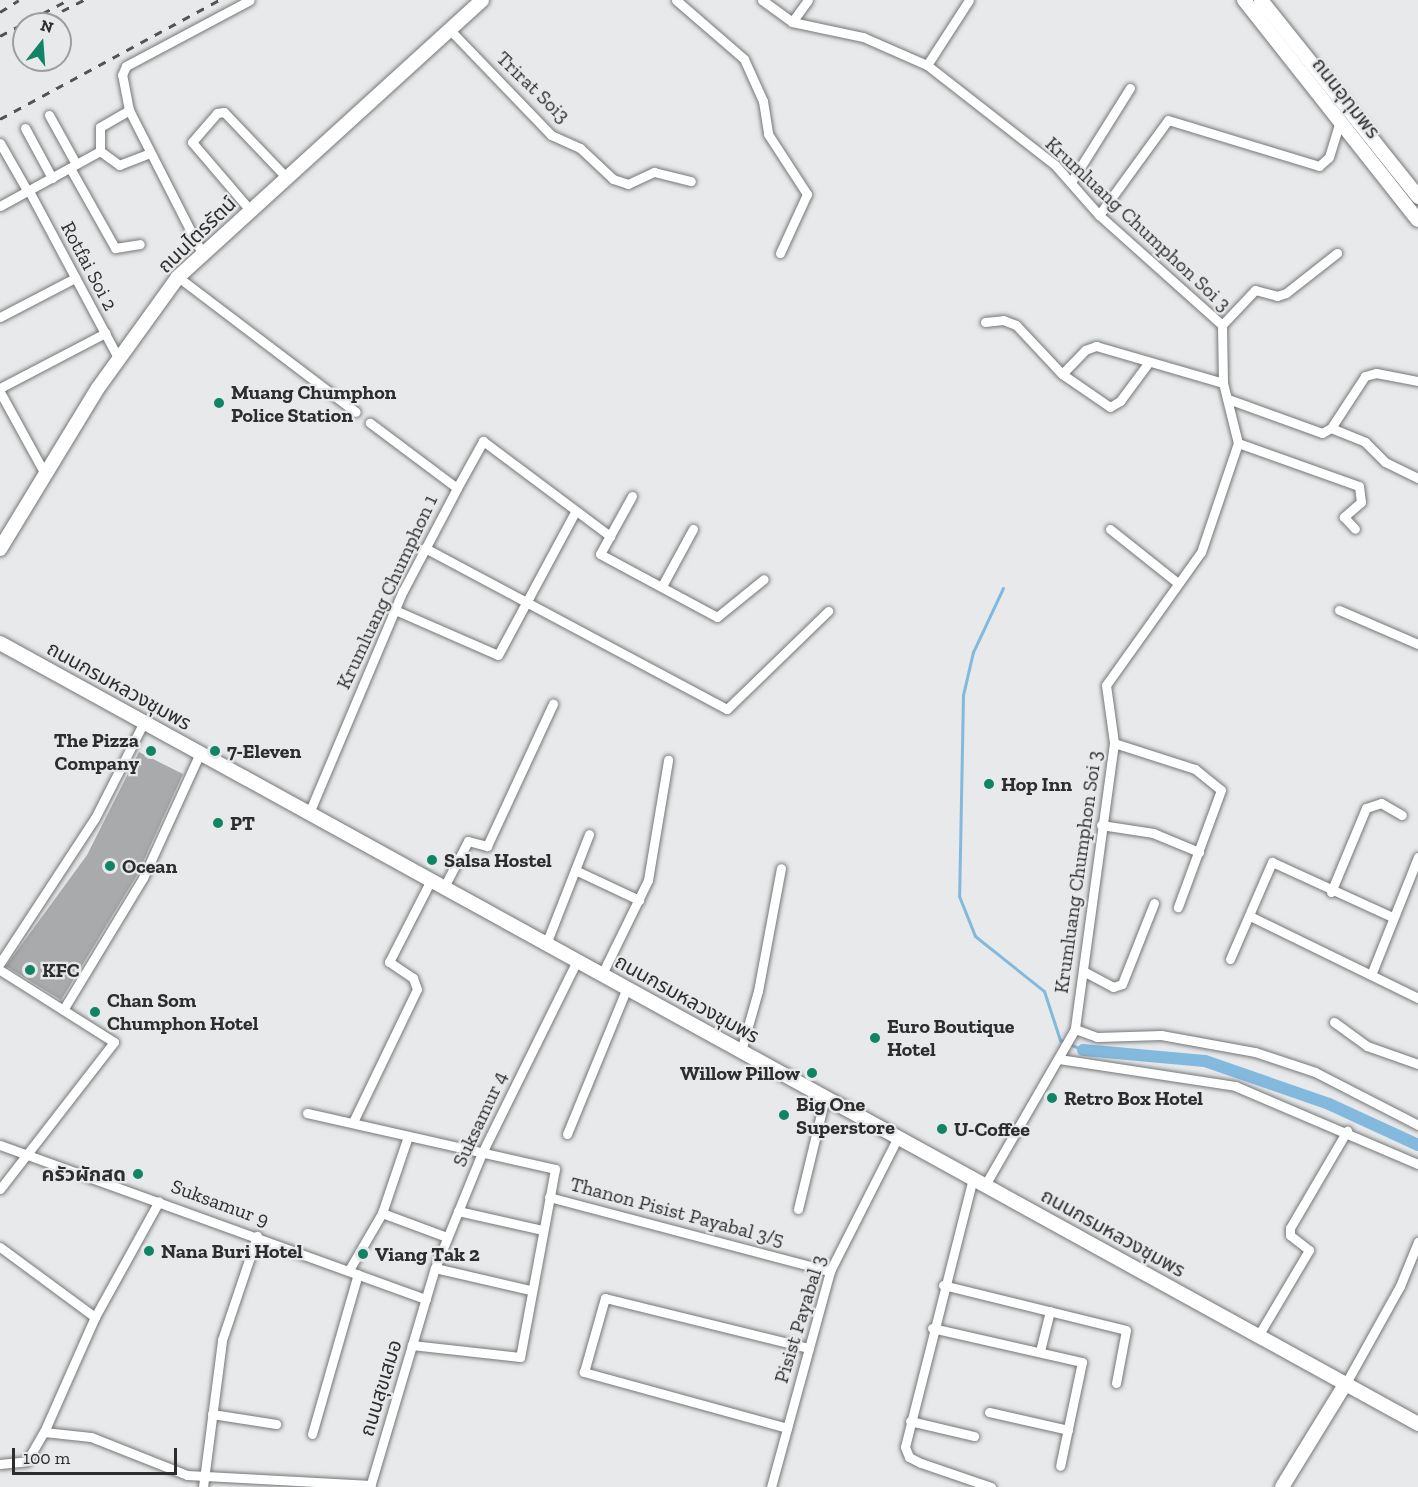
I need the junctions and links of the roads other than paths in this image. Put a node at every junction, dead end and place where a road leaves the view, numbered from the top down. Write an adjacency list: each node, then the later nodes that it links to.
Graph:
1 (250, 0): 13 (street)
2 (482, 0): 10 (street, ถนนไตรรัตน์)
3 (676, 0): 33 (street)
4 (762, 0): 9 (street, Krumluang Chumphon Soi 3)
5 (808, 0): 9 (street)
6 (969, 0): 11 (street)
7 (1244, 0): 15 (street, ถนนอุทุมพร)
8 (1261, 0): 26 (street, ถนนอุทุมพร)
9 (792, 22): 11 (street, Krumluang Chumphon Soi 3)
10 (450, 30): 22 (street, ถนนไตรรัตน์); 23 (street, Trirat Soi3)
11 (927, 65): 24 (street, Krumluang Chumphon Soi 3)
12 (1130, 88): 24 (street)
13 (129, 110): 18 (street); 19 (street)
14 (49, 115): 20 (street)
15 (1340, 121): 29 (street); 30 (street, ถนนอุทุมพร)
16 (25, 128): 21 (street)
17 (0, 143): 25 (street, Rotfai Soi 2)
18 (99, 151): 19 (street); 20 (street)
19 (150, 153): 32 (street)
20 (73, 166): 21 (street); 31 (street)
21 (52, 178): 25 (street)
22 (287, 178): 28 (street, ถนนไตรรัตน์); 28 (street)
23 (692, 181)
24 (1071, 182): 29 (street, Krumluang Chumphon Soi 3)
25 (28, 191): 27 (street); 35 (street, Rotfai Soi 2)
26 (1418, 197)
27 (0, 206)
28 (250, 210): 32 (street, ถนนไตรรัตน์)
29 (1100, 215): 39 (street, Krumluang Chumphon Soi 3)
30 (1418, 220)
31 (140, 244)
32 (202, 253): 36 (street, ถนนไตรรัตน์)
33 (780, 253)
34 (1337, 253): 39 (street)
35 (75, 278): 37 (street); 40 (street, Rotfai Soi 2)
36 (178, 278): 41 (street, ถนนไตรรัตน์); 48 (street)
37 (0, 317)
38 (985, 322): 43 (street)
39 (1222, 325): 45 (street, Krumluang Chumphon Soi 3)
40 (105, 333): 41 (street, Rotfai Soi 2); 46 (street)
41 (118, 358): 52 (street, ถนนไตรรัตน์)
42 (1149, 362): 43 (street); 43 (street); 45 (street)
43 (1062, 374)
44 (1418, 381): 50 (street)
45 (1223, 383): 47 (street, Krumluang Chumphon Soi 3)
46 (0, 390): 52 (street)
47 (1227, 399): 50 (street); 51 (street, Krumluang Chumphon Soi 3)
48 (356, 412)
49 (370, 423): 54 (street, Krumluang Chumphon 1)
50 (1331, 428): 53 (street)
51 (1238, 443): 59 (street); 64 (street, Krumluang Chumphon Soi 3)
52 (45, 474): 62 (street, ถนนไตรรัตน์)
53 (1418, 478)
54 (457, 488): 56 (street); 61 (street, Krumluang Chumphon 1)
55 (632, 496): 60 (street)
56 (575, 512): 60 (street); 66 (street)
57 (693, 529): 65 (street)
58 (1110, 529): 64 (street)
59 (1355, 529)
60 (610, 536): 65 (street)
61 (425, 548): 66 (street); 67 (street, Krumluang Chumphon 1)
62 (0, 549)
63 (764, 579): 65 (street)
64 (1178, 583): 74 (street, Krumluang Chumphon Soi 3)
65 (662, 586)
66 (525, 605): 67 (street); 68 (street)
67 (395, 610): 77 (street, Krumluang Chumphon 1)
68 (828, 610)
69 (1339, 610): 71 (street)
70 (0, 643): 73 (street, ถนนกรมหลวงชุมพร)
71 (1418, 644)
72 (553, 704): 85 (street)
73 (144, 722): 75 (street, ถนนกรมหลวงชุมพร); 95 (street)
74 (1114, 743): 79 (street, Krumluang Chumphon Soi 3); 81 (street)
75 (200, 753): 77 (street, ถนนกรมหลวงชุมพร); 102 (street)
76 (668, 760): 87 (street)
77 (309, 813): 85 (street, ถนนกรมหลวงชุมพร)
78 (1402, 816): 86 (street)
79 (1101, 825): 81 (street); 97 (street, Krumluang Chumphon Soi 3)
80 (589, 834): 84 (street)
81 (1199, 852): 89 (street)
82 (1418, 857): 91 (street)
83 (781, 868): 105 (street)
84 (575, 870): 87 (street); 92 (street)
85 (437, 884): 92 (street, ถนนกรมหลวงชุมพร); 110 (street)
86 (1331, 892): 90 (street); 91 (street)
87 (639, 900): 98 (street)
88 (1154, 903): 97 (street)
89 (1178, 907)
90 (1252, 916): 93 (street); 99 (street)
91 (1392, 917): 99 (street)
92 (546, 944): 94 (street, ถนนกรมหลวงชุมพร)
93 (1230, 959)
94 (577, 961): 98 (street, ถนนกรมหลวงชุมพร); 118 (street, Suksamur 4)
95 (0, 963)
96 (0, 970): 102 (street)
97 (1085, 972): 104 (street, Krumluang Chumphon Soi 3)
98 (602, 974): 100 (street, ถนนกรมหลวงชุมพร)
99 (1371, 975): 101 (street)
100 (627, 988): 105 (street, ถนนกรมหลวงชุมพร); 113 (street)
101 (1418, 998)
102 (63, 1010): 117 (street)
103 (1334, 1022): 107 (street)
104 (1074, 1031): 106 (street, Krumluang Chumphon Soi 3); 111 (street)
105 (741, 1051): 108 (street, ถนนกรมหลวงชุมพร)
106 (1060, 1057): 112 (street); 120 (street, Krumluang Chumphon Soi 3)
107 (1418, 1064)
108 (825, 1097): 115 (street, ถนนกรมหลวงชุมพร); 124 (street)
109 (308, 1113): 110 (street)
110 (354, 1120): 114 (street)
111 (1418, 1125)
112 (1347, 1131): 119 (street); 141 (street)
113 (567, 1134)
114 (408, 1136): 118 (street); 126 (street)
115 (898, 1137): 120 (street, ถนนกรมหลวงชุมพร); 133 (street, Pisist Payabal 3)
116 (0, 1145): 117 (street, Suksamur 9)
117 (28, 1152): 121 (street); 123 (street, Suksamur 9)
118 (482, 1153): 122 (street); 125 (street, Suksamur 4)
119 (1418, 1164)
120 (979, 1182): 135 (street, Krumluang Chumphon Soi 3); 141 (street, ถนนกรมหลวงชุมพร)
121 (0, 1189)
122 (549, 1197): 127 (street); 133 (street, Thanon Pisist Payabal 3/5)
123 (159, 1200): 128 (street, Suksamur 9); 139 (street)
124 (798, 1209)
125 (458, 1211): 127 (street); 129 (street, Suksamur 4)
126 (382, 1213): 129 (street); 134 (street)
127 (542, 1230): 136 (street)
128 (257, 1236): 134 (street, Suksamur 9); 148 (street)
129 (447, 1237): 132 (street, Suksamur 4)
130 (1418, 1242): 146 (street)
131 (0, 1247): 139 (street)
132 (435, 1268): 136 (street); 137 (street, Suksamur 4)
133 (830, 1271): 143 (street, Pisist Payabal 3)
134 (354, 1272): 137 (street, Suksamur 9); 155 (street)
135 (943, 1285): 138 (street); 140 (street, Krumluang Chumphon Soi 3)
136 (530, 1290): 142 (street)
137 (426, 1299): 142 (street, ถนนสุขเสมอ)
138 (1050, 1311): 144 (street); 145 (street)
139 (95, 1317): 154 (street)
140 (932, 1328): 144 (street); 149 (street, Krumluang Chumphon Soi 3)
141 (1258, 1335): 146 (street, ถนนกรมหลวงชุมพร)
142 (412, 1345): 160 (street, ถนนสุขเสมอ)
143 (809, 1348): 152 (street, Pisist Payabal 3); 152 (street)
144 (1040, 1351): 153 (street)
145 (1116, 1383)
146 (1346, 1383): 151 (street, ถนนกรมหลวงชุมพร); 164 (street)
147 (989, 1412): 153 (street)
148 (212, 1414): 150 (street); 159 (street)
149 (910, 1421): 156 (street); 163 (street, Krumluang Chumphon Soi 3)
150 (276, 1424)
151 (1418, 1424)
152 (787, 1428): 162 (street, Pisist Payabal 3)
153 (1068, 1430): 158 (street)
154 (44, 1432): 157 (street); 159 (street)
155 (312, 1434)
156 (974, 1436)
157 (0, 1464)
158 (1060, 1466)
159 (204, 1476): 160 (street); 161 (street)
160 (370, 1486)
161 (203, 1487)
162 (771, 1487)
163 (991, 1487)
164 (1282, 1487)

